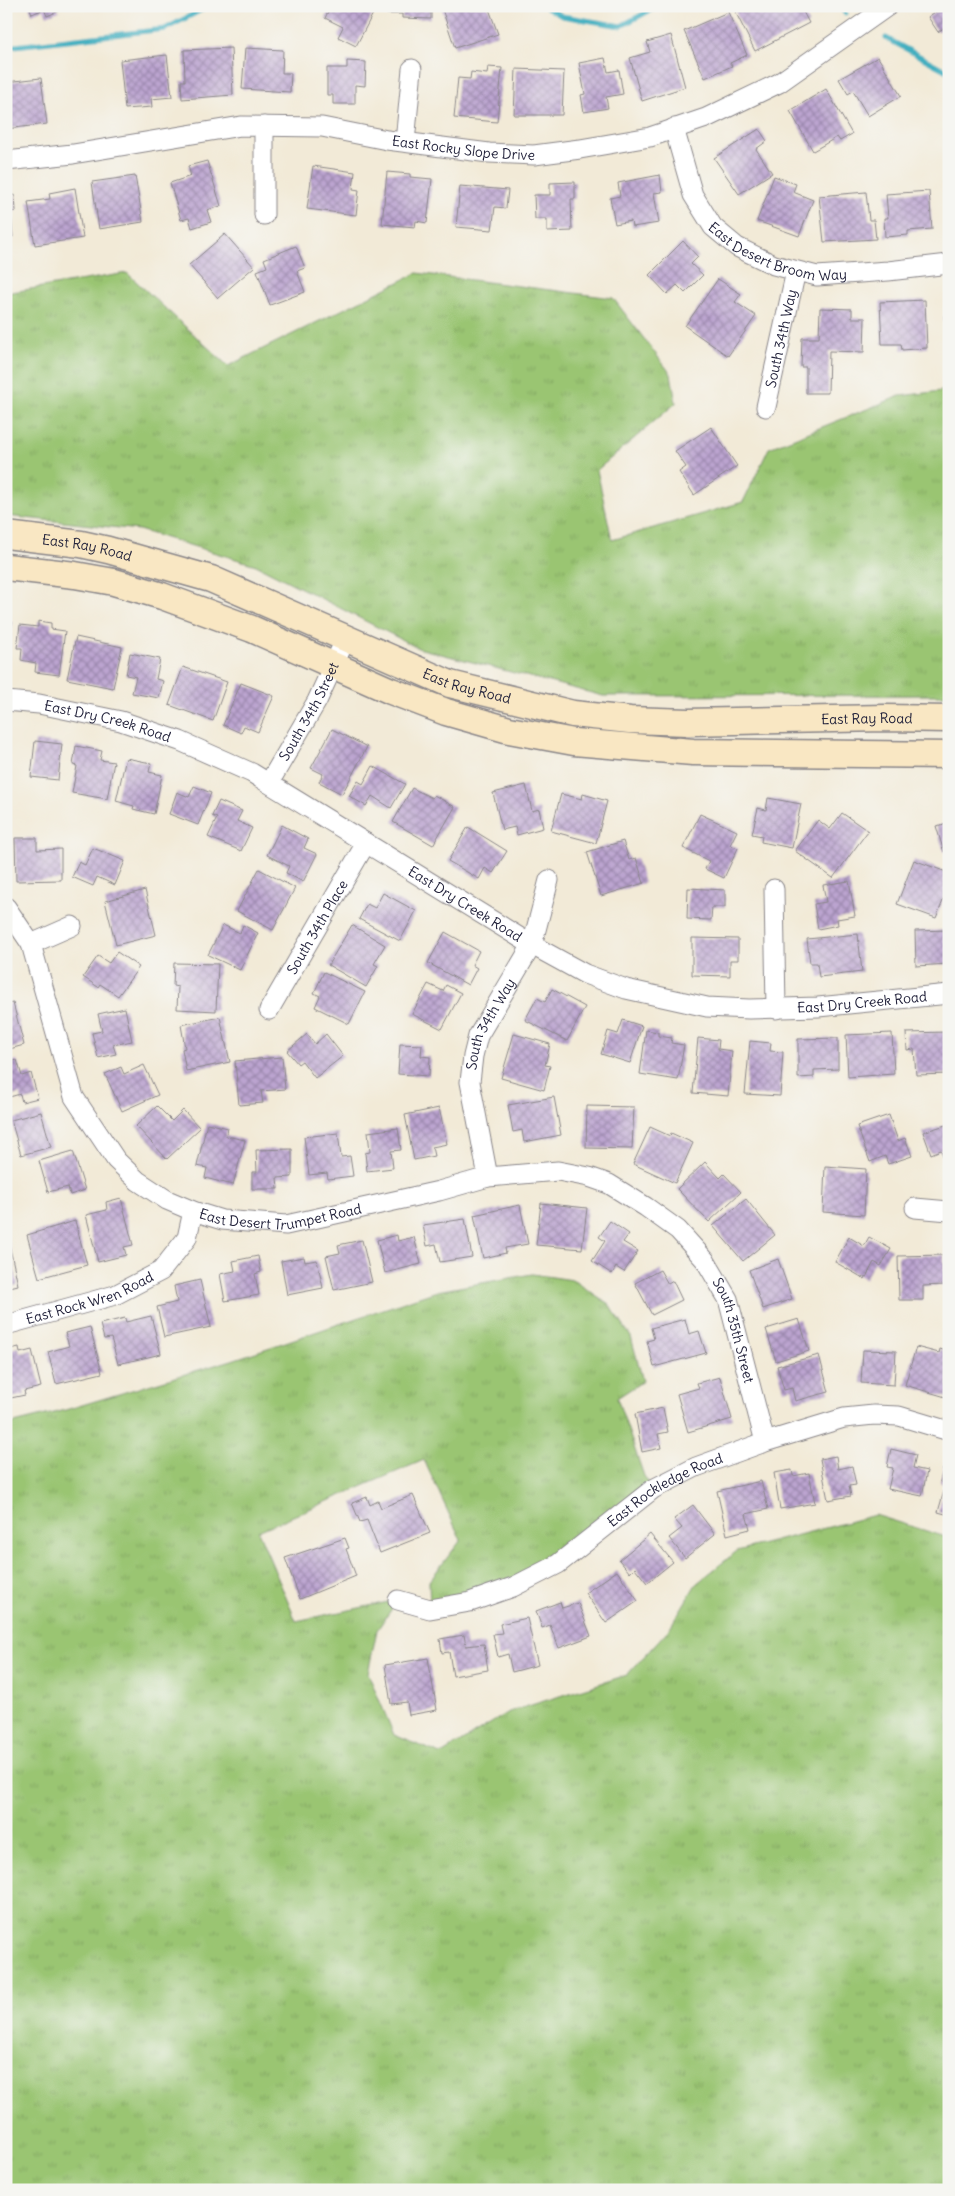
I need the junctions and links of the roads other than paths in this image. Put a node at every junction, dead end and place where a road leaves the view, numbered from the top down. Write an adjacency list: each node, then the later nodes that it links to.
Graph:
1 (888, 6): 4 (street, East Rocky Slope Drive)
2 (412, 70): 5 (street)
3 (264, 126): 5 (street, East Rocky Slope Drive); 6 (street, East Rocky Slope Drive); 7 (street)
4 (674, 128): 5 (street, East Rocky Slope Drive); 9 (street, East Desert Broom Way)
5 (405, 142)
6 (6, 161)
7 (264, 215)
8 (949, 264): 9 (street, East Desert Broom Way)
9 (796, 271): 10 (street, South 34th Way)
10 (766, 406)
11 (6, 535): 13 (main road, East Ray Road)
12 (6, 567): 14 (main road, East Ray Road)
13 (346, 638): 14 (street, South 34th Street); 16 (main road, East Ray Road)
14 (333, 666): 17 (main road, East Ray Road); 18 (street, South 34th Street)
15 (6, 701): 18 (street, East Dry Creek Road)
16 (949, 719)
17 (949, 755)
18 (269, 783): 19 (street, East Dry Creek Road)
19 (366, 843): 25 (street, East Dry Creek Road); 28 (street, South 34th Place)
20 (549, 880): 25 (street, South 34th Way)
21 (774, 889): 27 (street)
22 (6, 907): 24 (street, East Desert Trumpet Road)
23 (72, 926): 24 (street)
24 (31, 944): 31 (street, East Desert Trumpet Road)
25 (532, 945): 27 (street, East Dry Creek Road); 29 (street, South 34th Way)
26 (949, 994): 27 (street, East Dry Creek Road)
27 (776, 1009)
28 (269, 1010)
29 (488, 1177): 31 (street, East Desert Trumpet Road); 33 (street, East Desert Trumpet Road)
30 (915, 1208): 32 (street)
31 (193, 1211): 34 (street, East Rock Wren Road)
32 (949, 1211)
33 (678, 1230): 36 (street, South 35th Street)
34 (6, 1325)
35 (949, 1431): 36 (street, East Rockledge Road)
36 (765, 1442): 37 (street, East Rockledge Road)
37 (398, 1600)

